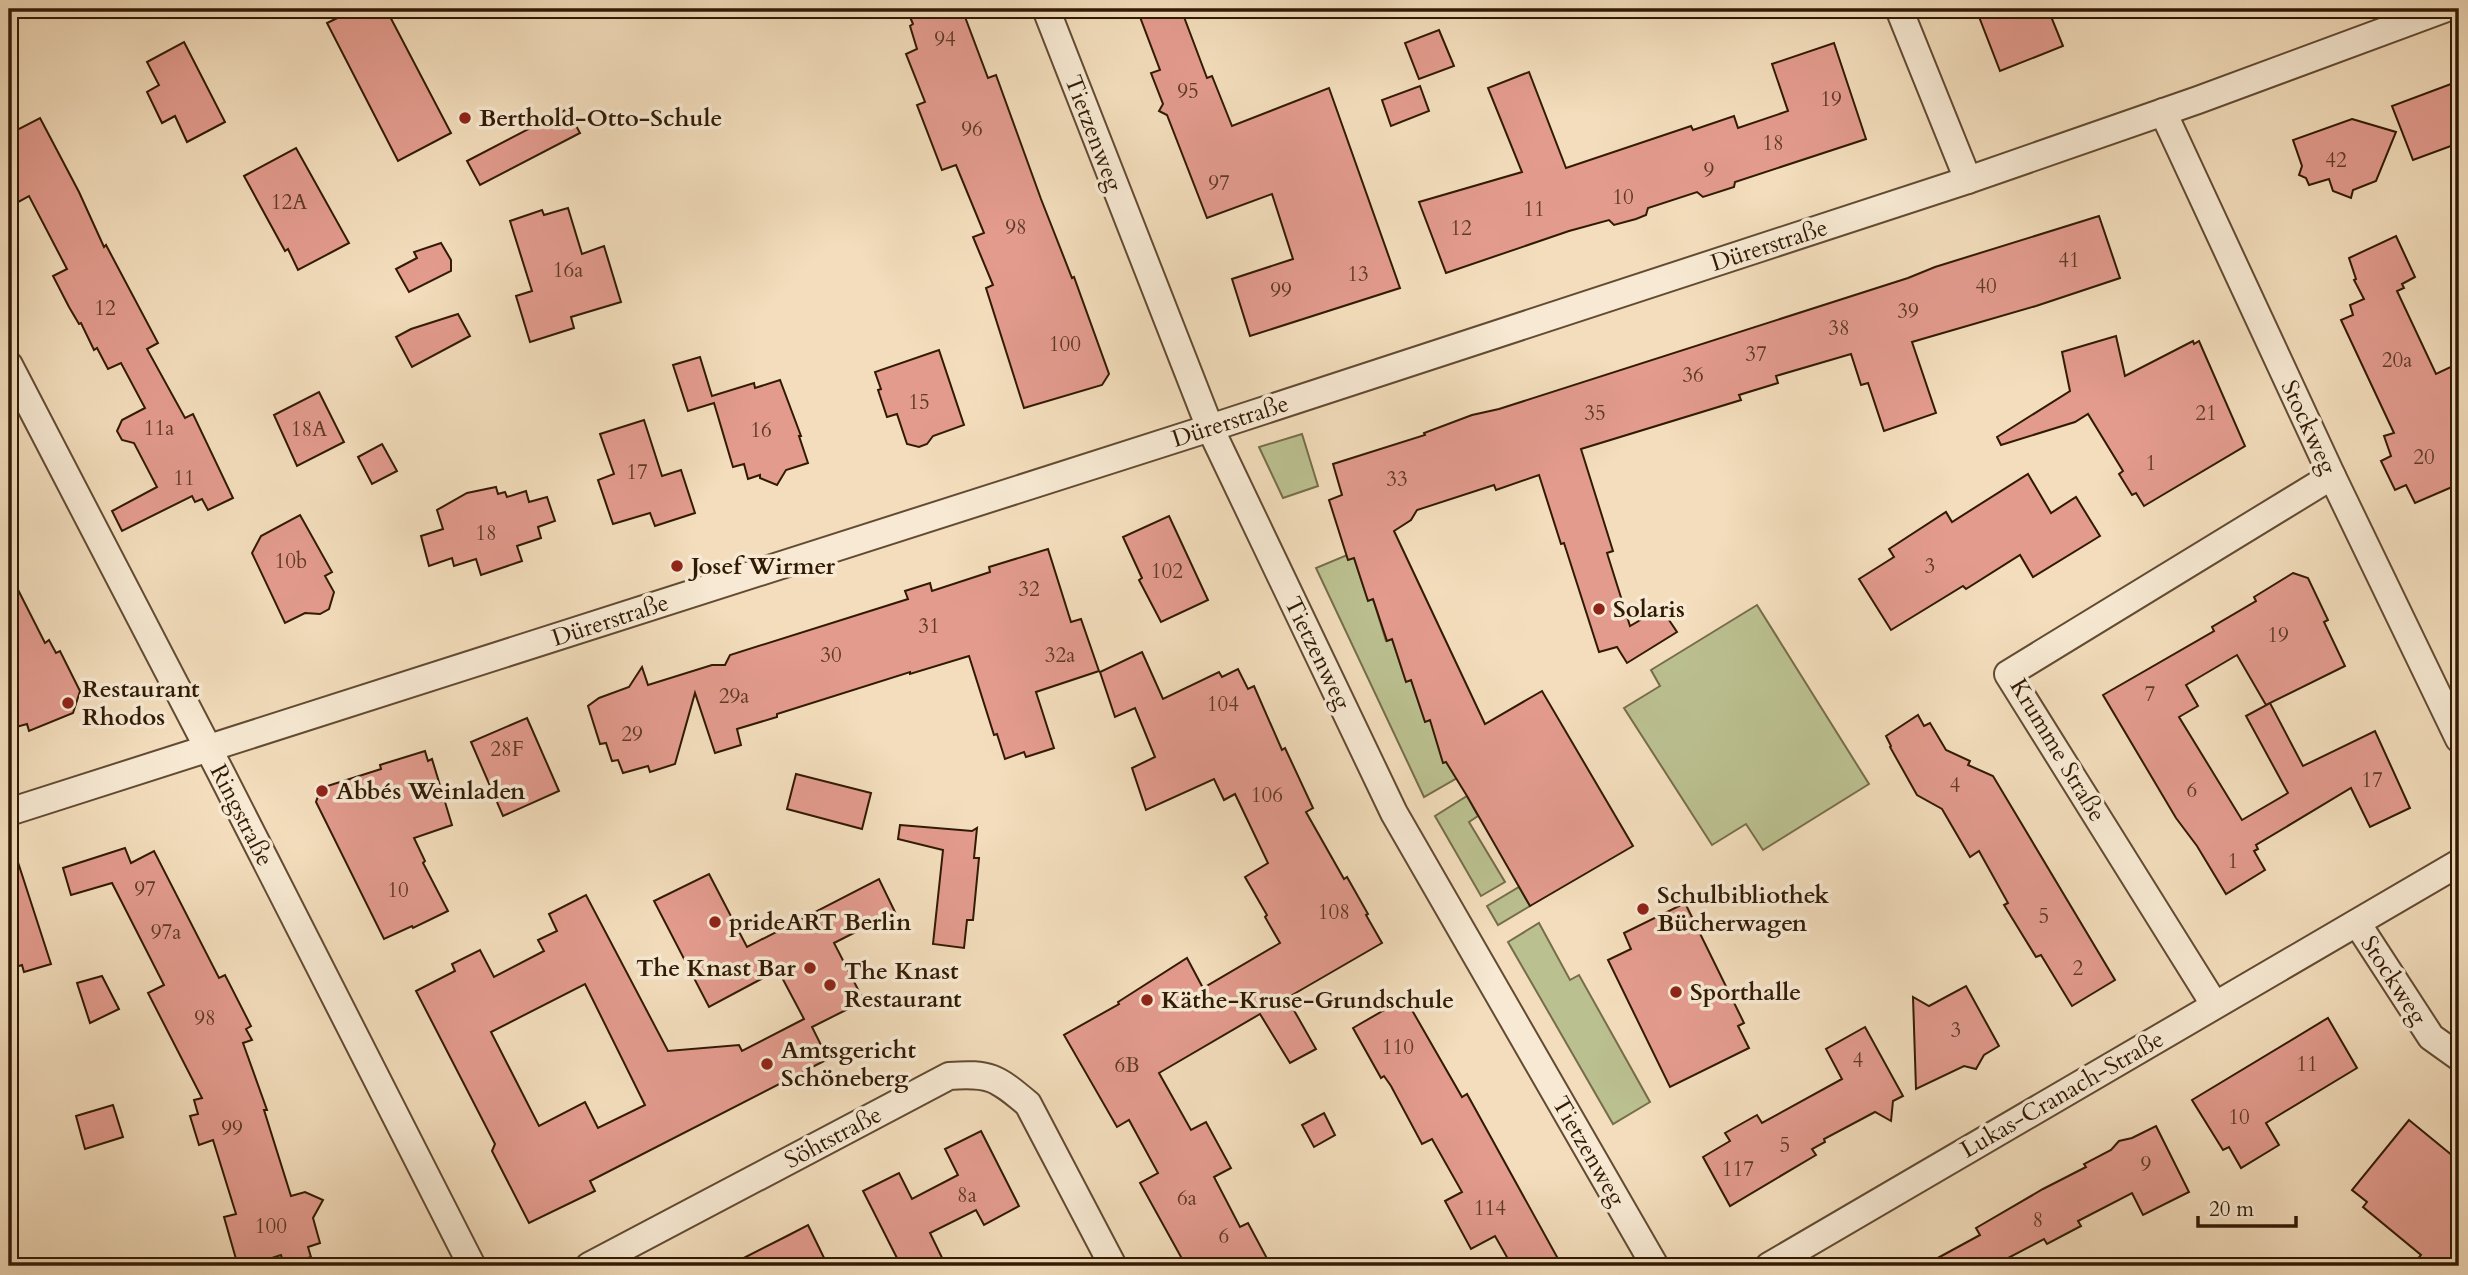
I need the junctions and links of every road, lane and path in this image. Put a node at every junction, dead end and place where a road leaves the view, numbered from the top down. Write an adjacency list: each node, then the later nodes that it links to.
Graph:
1 (1046, 9): 7 (street, Tietzenweg)
2 (1899, 9): 5 (street)
3 (2444, 9): 4 (street, Dürerstraße)
4 (2163, 112): 5 (street, Dürerstraße); 8 (street, Stockweg)
5 (1968, 180): 7 (street, Dürerstraße)
6 (9, 365): 10 (street, Ringstraße)
7 (1210, 428): 10 (street, Dürerstraße); 19 (street, Tietzenweg)
8 (2332, 476): 9 (street, Stockweg); 14 (street, Krumme Straße)
9 (2459, 739)
10 (208, 748): 11 (street, Dürerstraße); 16 (street, Ringstraße)
11 (9, 812)
12 (2459, 863): 13 (street, Stockweg)
13 (2357, 923): 14 (street, Lukas-Cranach-Straße); 15 (street, Stockweg)
14 (2214, 1004): 20 (street, Lukas-Cranach-Straße)
15 (2459, 1057)
16 (472, 1266)
17 (589, 1266): 18 (street, Söhtstraße)
18 (1112, 1266)
19 (1655, 1266)
20 (1769, 1266)

